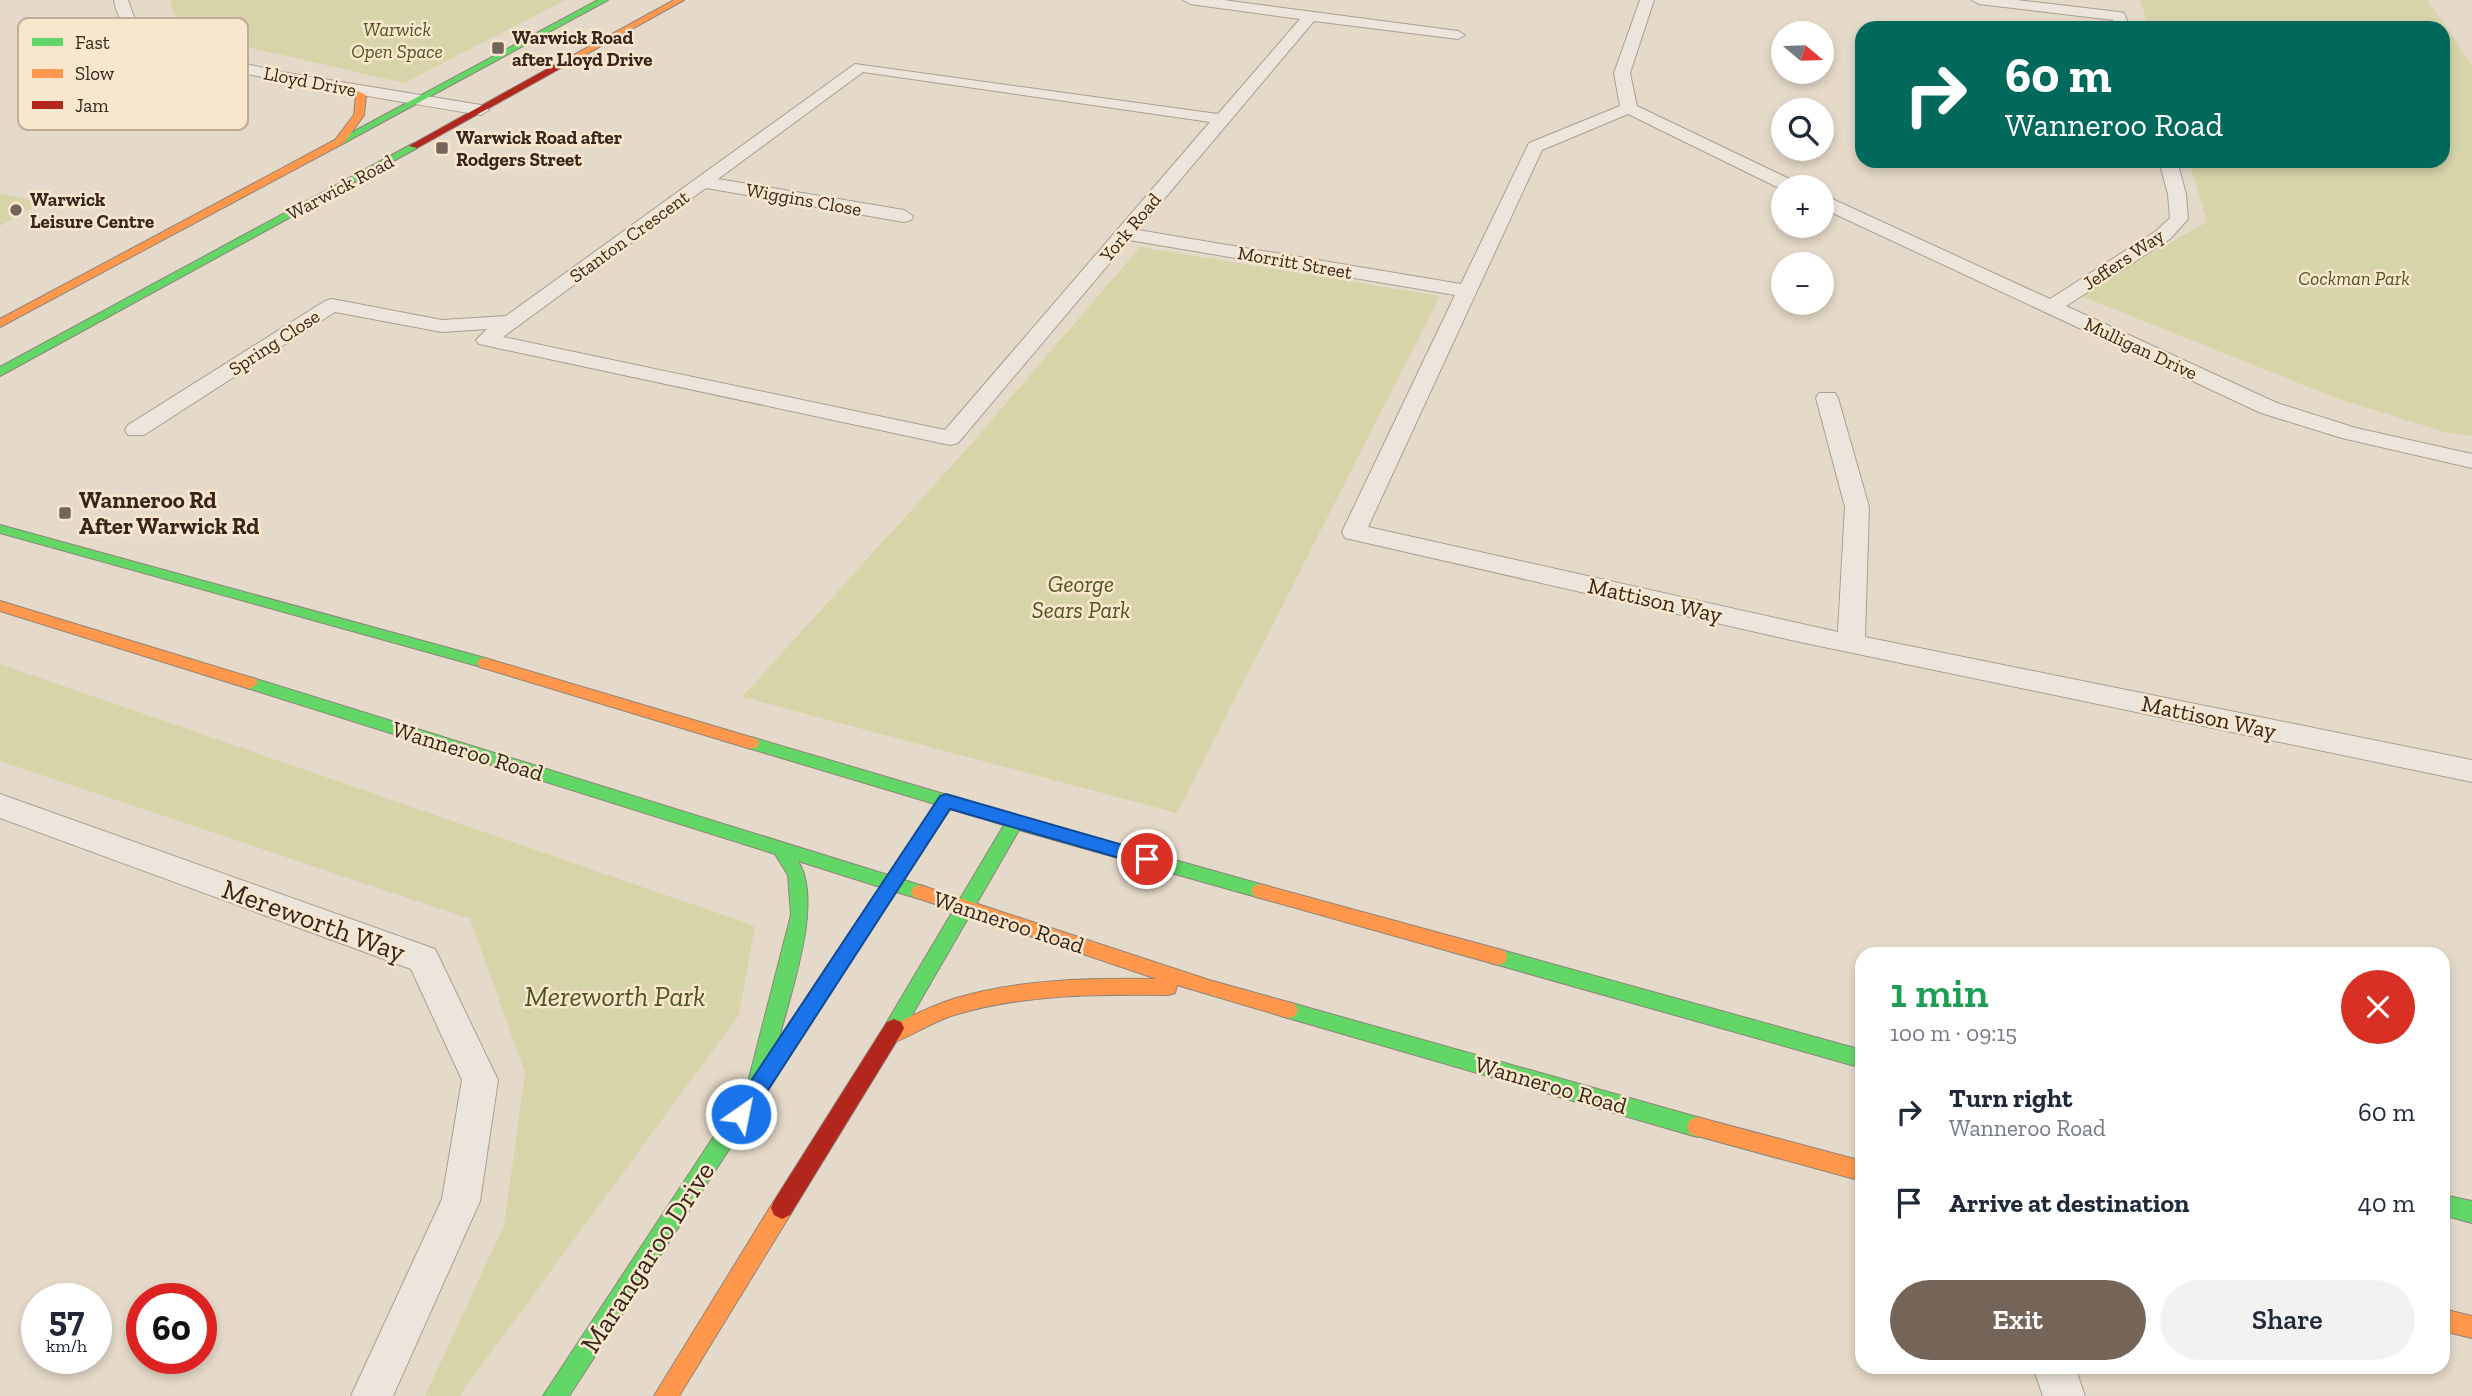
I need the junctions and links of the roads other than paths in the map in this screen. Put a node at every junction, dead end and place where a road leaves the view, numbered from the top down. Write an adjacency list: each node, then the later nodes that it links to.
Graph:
1 (121, 0): 8 (street, Lloyd Drive)
2 (604, 0): 13 (main road, Warwick Road)
3 (680, 0): 15 (main road, Warwick Road)
4 (1191, 0): 7 (street)
5 (1647, 0): 14 (street)
6 (1979, 0): 9 (street)
7 (1310, 16): 10 (street); 16 (street, York Road)
8 (128, 18)
9 (2121, 21)
10 (1458, 35)
11 (248, 69): 12 (street, Lloyd Drive)
12 (347, 89): 13 (street, Lloyd Drive); 17 (main road)
13 (416, 98): 15 (street, Lloyd Drive); 17 (main road, Warwick Road)
14 (1629, 108): 19 (street); 24 (street, Mattison Way)
15 (481, 110): 28 (main road, Warwick Road)
16 (1221, 119): 20 (street, Stanton Crescent); 23 (street, York Road)
17 (338, 143): 27 (main road, Warwick Road)
18 (2170, 168): 25 (street, Jeffers Way)
19 (1771, 177)
20 (703, 182): 22 (street, Wiggins Close); 26 (street, Stanton Crescent)
21 (1834, 207): 25 (street, Mulligan Drive)
22 (904, 216)
23 (1124, 233): 24 (street, Morritt Street); 31 (street, York Road)
24 (1467, 292): 35 (street, Mattison Way)
25 (2051, 307): 32 (street, Mulligan Drive)
26 (509, 323): 30 (street, Spring Close); 31 (street, Stanton Crescent)
27 (0, 324)
28 (0, 372)
29 (1827, 398): 35 (street)
30 (136, 430)
31 (950, 438)
32 (2472, 461)
33 (0, 530): 37 (main road)
34 (0, 606): 40 (main road, Wanneroo Road)
35 (1851, 643): 36 (street, Mattison Way)
36 (2472, 771)
37 (946, 801): 39 (main road); 41 (main road, Marangaroo Drive)
38 (0, 806): 53 (street, Mereworth Way)
39 (1015, 822): 42 (main road); 45 (main road)
40 (781, 848): 41 (main road, Wanneroo Road); 46 (main road)
41 (892, 884): 42 (main road, Wanneroo Road); 46 (main road, Marangaroo Drive)
42 (967, 908): 43 (main road, Wanneroo Road); 44 (main road)
43 (1209, 988): 44 (main road); 47 (main road, Wanneroo Road)
44 (890, 1035): 55 (main road)
45 (1855, 1057)
46 (756, 1091): 54 (main road, Marangaroo Drive)
47 (1855, 1169)
48 (2450, 1207): 49 (main road)
49 (2472, 1212)
50 (2450, 1322): 51 (main road)
51 (2472, 1327)
52 (2056, 1374): 56 (street)
53 (372, 1396)
54 (555, 1396)
55 (666, 1396)
56 (2064, 1396)

